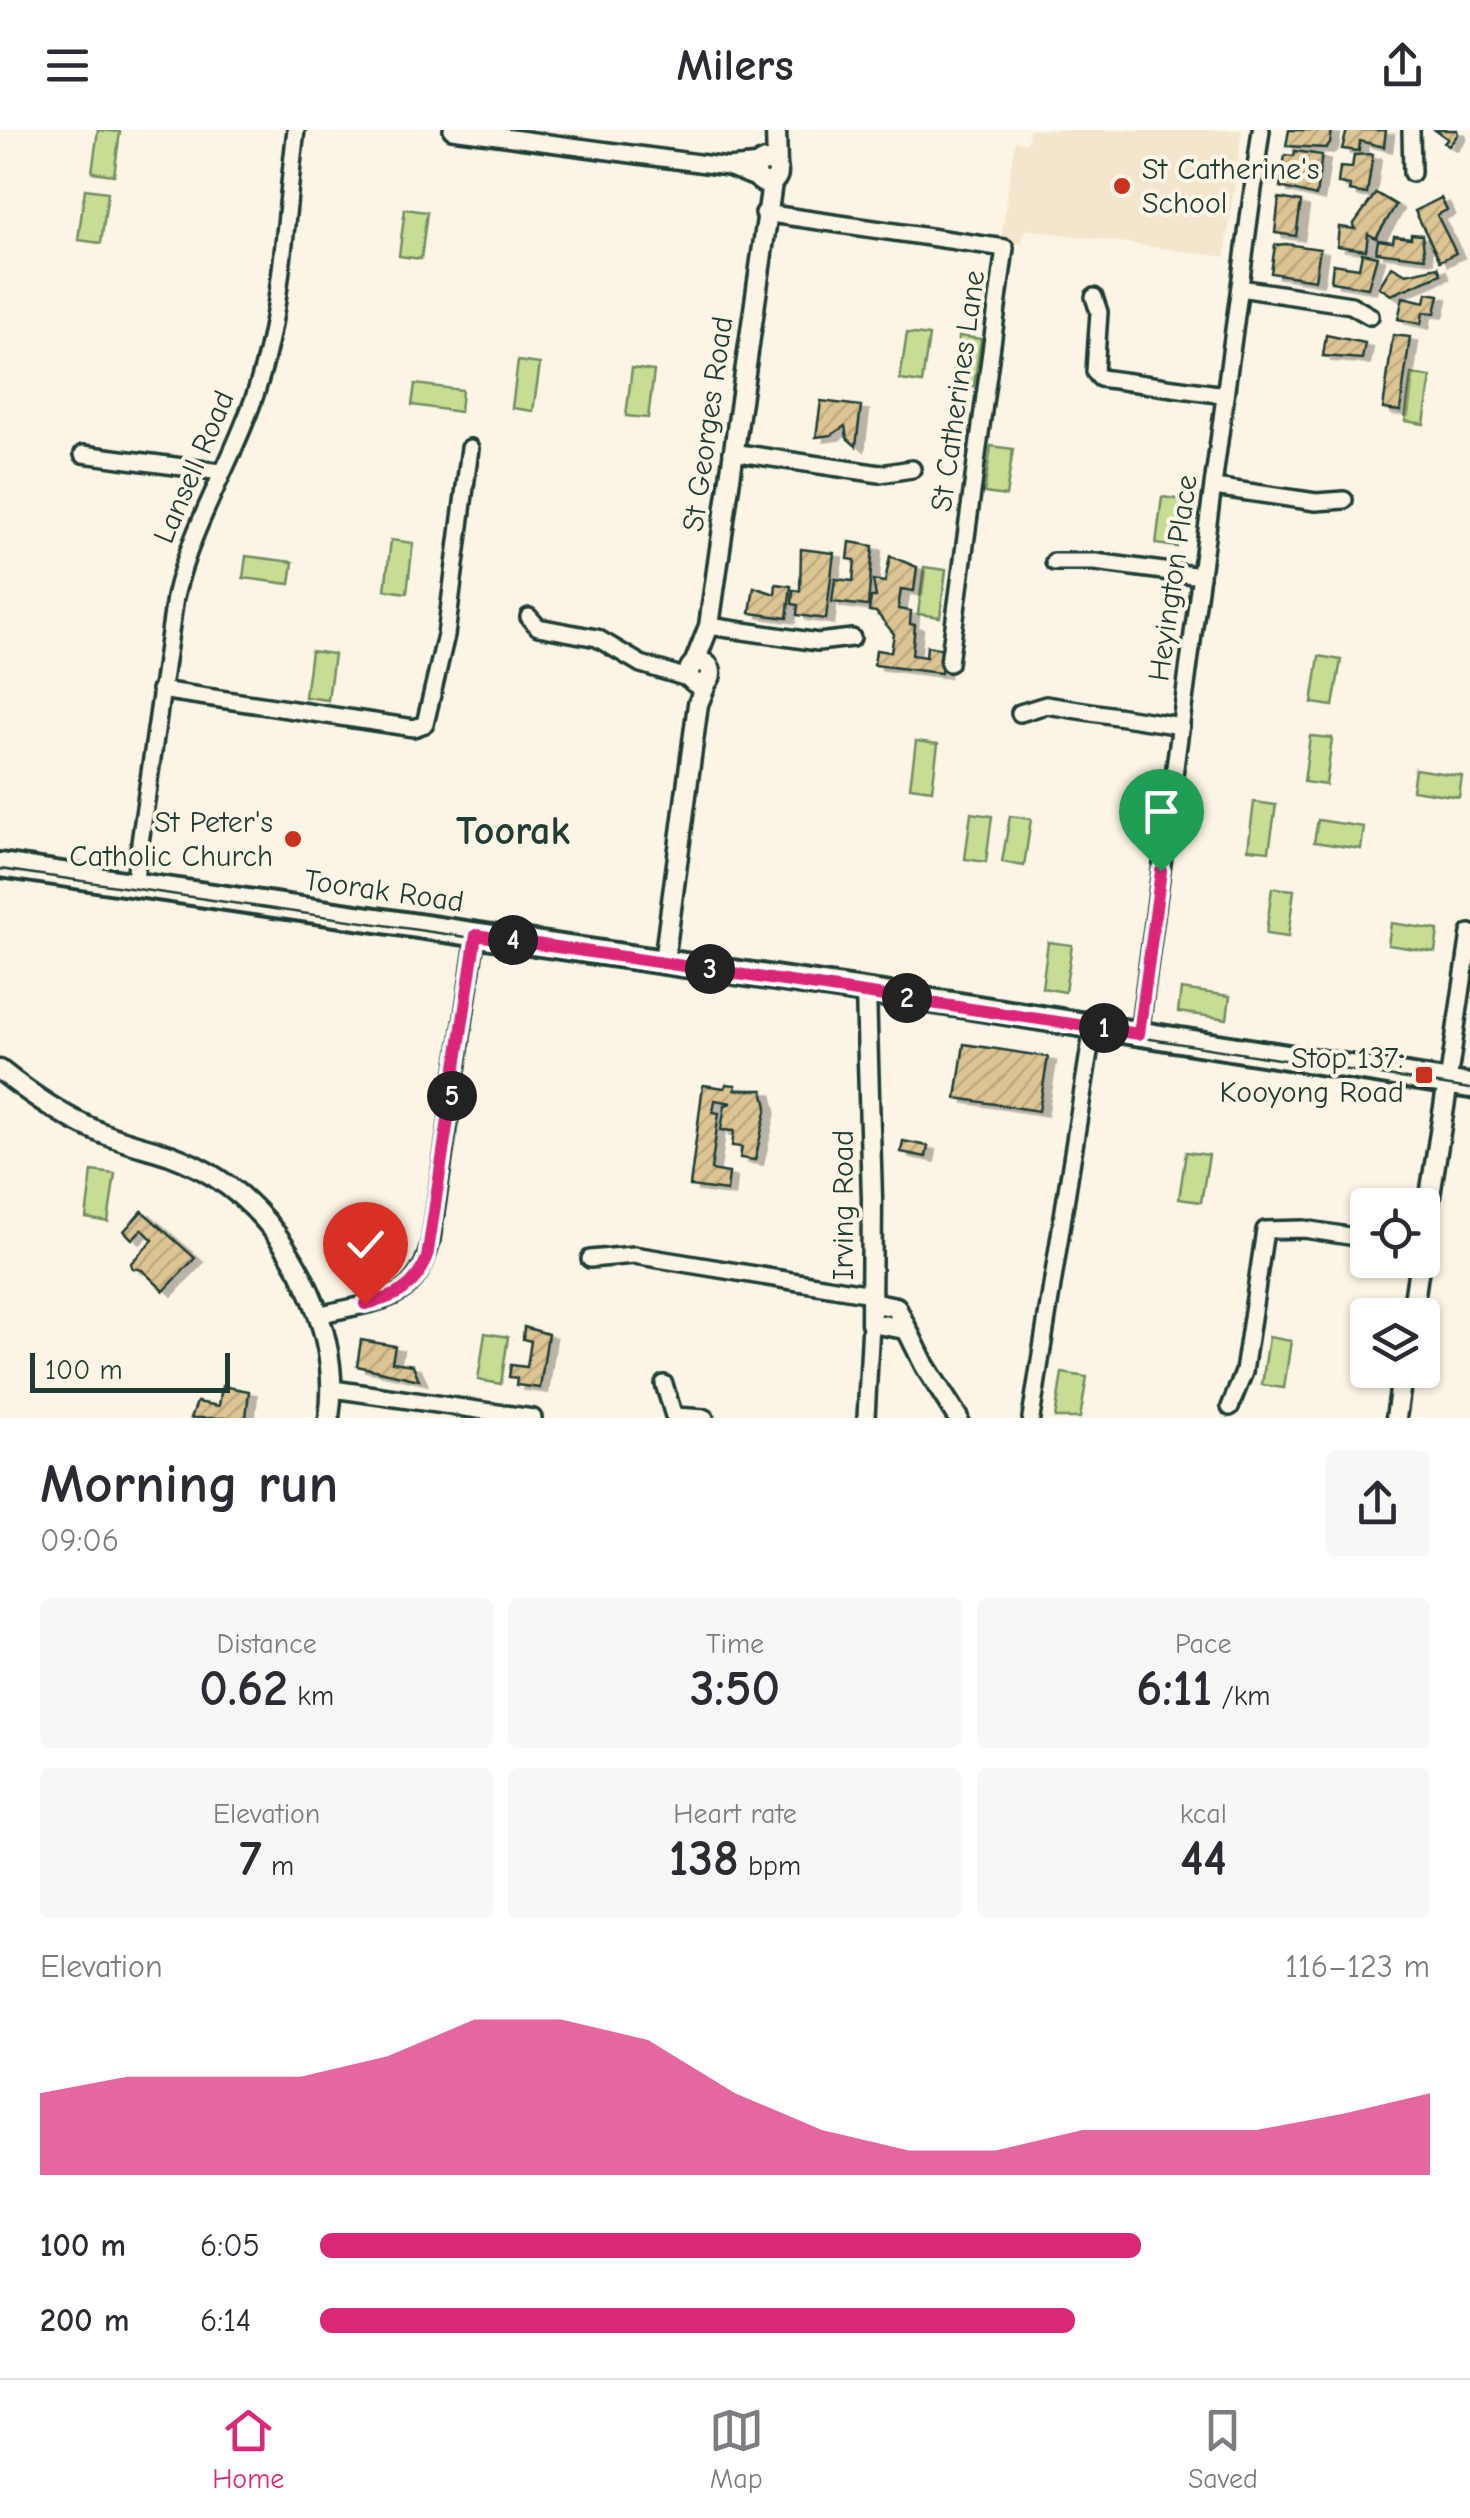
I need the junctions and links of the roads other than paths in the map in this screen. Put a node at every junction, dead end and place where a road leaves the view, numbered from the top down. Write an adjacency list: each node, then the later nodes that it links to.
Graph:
1 (296, 130): 18 (street, Lansell Road)
2 (452, 130): 6 (street)
3 (1261, 130): 10 (street, Heyington Place)
4 (1411, 130): 8 (street)
5 (776, 132): 7 (street, St Georges Road)
6 (510, 134): 7 (street)
7 (765, 172): 9 (street, St Georges Road)
8 (1412, 172)
9 (764, 214): 15 (street, St Georges Road); 26 (street, St Catherines Lane)
10 (1240, 288): 12 (street); 13 (street, Heyington Place)
11 (1094, 297): 13 (street)
12 (1370, 316)
13 (1226, 396): 19 (street, Heyington Place)
14 (470, 448): 28 (street)
15 (732, 452): 17 (street); 24 (street, St Georges Road)
16 (83, 454): 18 (street)
17 (912, 469)
18 (221, 472): 28 (street, Lansell Road)
19 (1214, 487): 20 (street); 22 (street, Heyington Place)
20 (1344, 500)
21 (1054, 562): 22 (street)
22 (1201, 576): 30 (street, Heyington Place)
23 (529, 617): 27 (street)
24 (707, 634): 25 (street); 27 (street, St Georges Road)
25 (852, 638)
26 (950, 664)
27 (698, 673): 35 (street, St Georges Road)
28 (160, 690): 32 (street, Lansell Road)
29 (1020, 713): 30 (street)
30 (1181, 726): 38 (street, Heyington Place)
31 (0, 865): 32 (main road, Toorak Road)
32 (134, 884): 34 (main road, Toorak Road)
33 (1470, 933): 40 (street)
34 (476, 935): 35 (main road, Toorak Road); 45 (street)
35 (664, 962): 36 (main road, Toorak Road)
36 (866, 992): 37 (main road, Toorak Road); 44 (street, Irving Road)
37 (1093, 1026): 38 (main road, Toorak Road); 58 (street)
38 (1139, 1034): 40 (main road, Toorak Road)
39 (0, 1070): 45 (street)
40 (1459, 1084): 41 (street)
41 (1435, 1188)
42 (1350, 1236): 51 (street)
43 (590, 1259): 44 (street)
44 (871, 1298): 46 (street, Irving Road); 47 (street)
45 (319, 1315): 50 (street)
46 (871, 1323): 47 (street); 56 (street, Irving Road)
47 (905, 1329): 57 (street)
48 (664, 1384): 52 (street)
49 (1400, 1388): 59 (street)
50 (333, 1389): 53 (street); 54 (street)
51 (1230, 1407)
52 (673, 1417): 55 (street)
53 (329, 1418)
54 (533, 1418)
55 (705, 1418)
56 (866, 1418)
57 (958, 1418)
58 (1031, 1418)
59 (1396, 1418)

